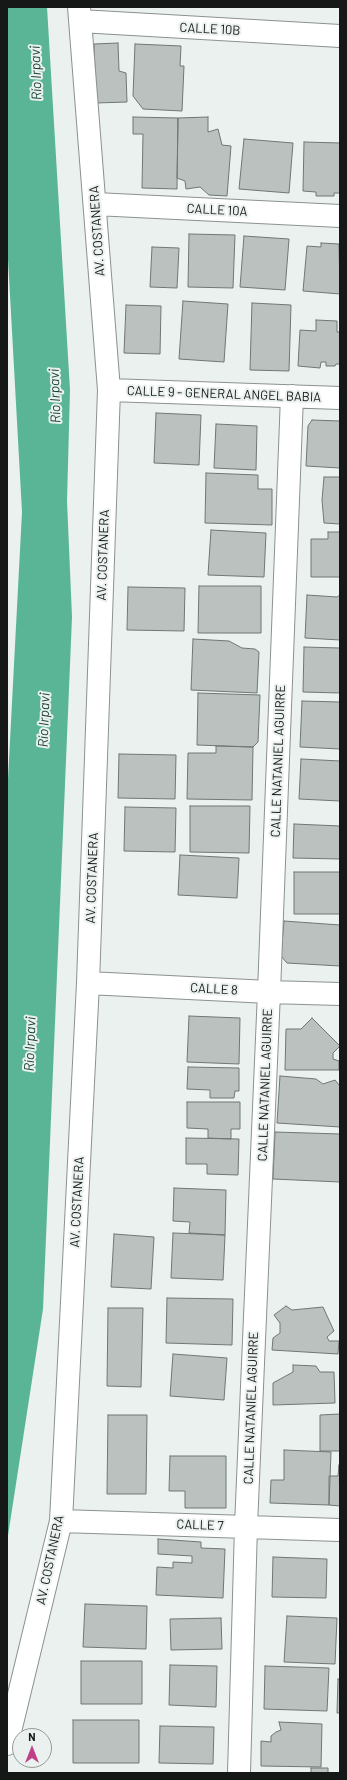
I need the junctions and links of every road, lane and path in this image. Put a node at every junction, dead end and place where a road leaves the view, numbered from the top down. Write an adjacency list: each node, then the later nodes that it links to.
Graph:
1 (80, 14): 2 (street, CALLE 10B); 3 (street, AV. COSTANERA)
2 (340, 36)
3 (95, 204): 4 (street, CALLE 10A); 5 (street, AV. COSTANERA)
4 (340, 216)
5 (109, 390): 6 (street, CALLE 9 - GENERAL ANGEL BABIA); 8 (street, AV. COSTANERA)
6 (292, 396): 7 (street, CALLE 9 - GENERAL ANGEL BABIA); 9 (street, CALLE NATANIEL AGUIRRE)
7 (340, 398)
8 (88, 983): 9 (street, CALLE 8); 11 (street, AV. COSTANERA)
9 (269, 992): 10 (street, CALLE 8); 12 (street, CALLE NATANIEL AGUIRRE)
10 (340, 994)
11 (61, 1521): 12 (street, CALLE 7); 14 (street, AV. COSTANERA)
12 (246, 1526): 13 (street, CALLE 7); 15 (street, CALLE NATANIEL AGUIRRE)
13 (340, 1530)
14 (7, 1744)
15 (238, 1773)

